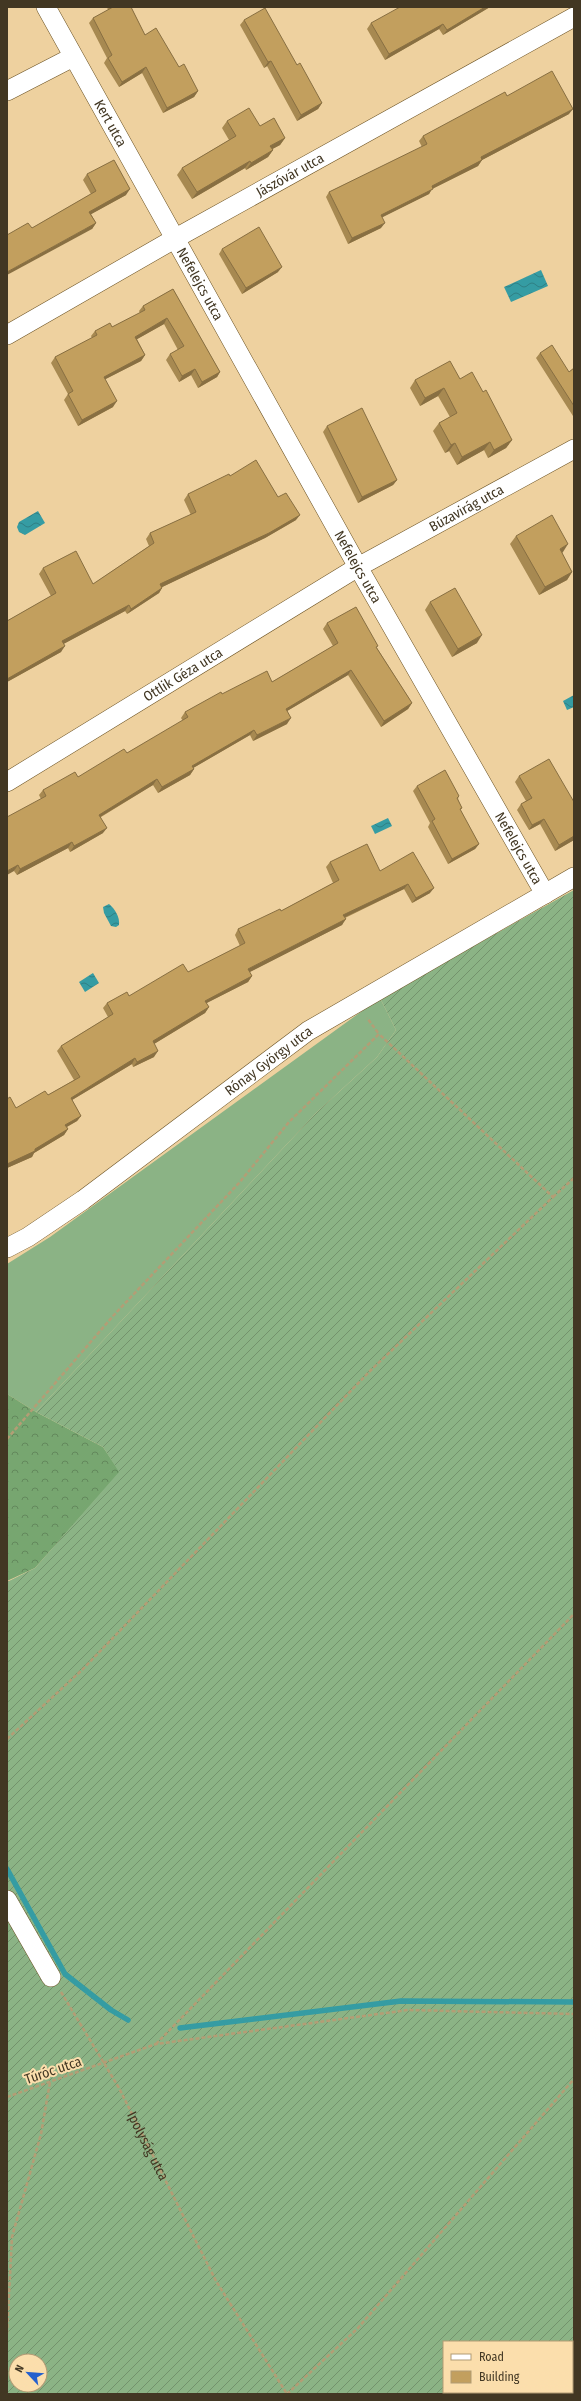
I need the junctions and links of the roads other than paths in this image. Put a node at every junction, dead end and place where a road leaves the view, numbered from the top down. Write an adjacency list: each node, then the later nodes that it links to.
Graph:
1 (46, 7): 3 (street, Kert utca)
2 (574, 17): 5 (street, Jászóvár utca)
3 (73, 57): 4 (street); 5 (street, Kert utca)
4 (7, 91)
5 (176, 238): 6 (street, Jászóvár utca); 8 (street, Nefelejcs utca)
6 (7, 335)
7 (574, 449): 8 (street, Búzavirág utca)
8 (358, 567): 9 (street, Ottlik Géza utca); 11 (street, Nefelejcs utca)
9 (7, 782)
10 (574, 877): 11 (street, Rónay György utca)
11 (545, 894): 12 (street, Rónay György utca)
12 (7, 1248)
13 (7, 1900): 14 (street)
14 (51, 1977)

